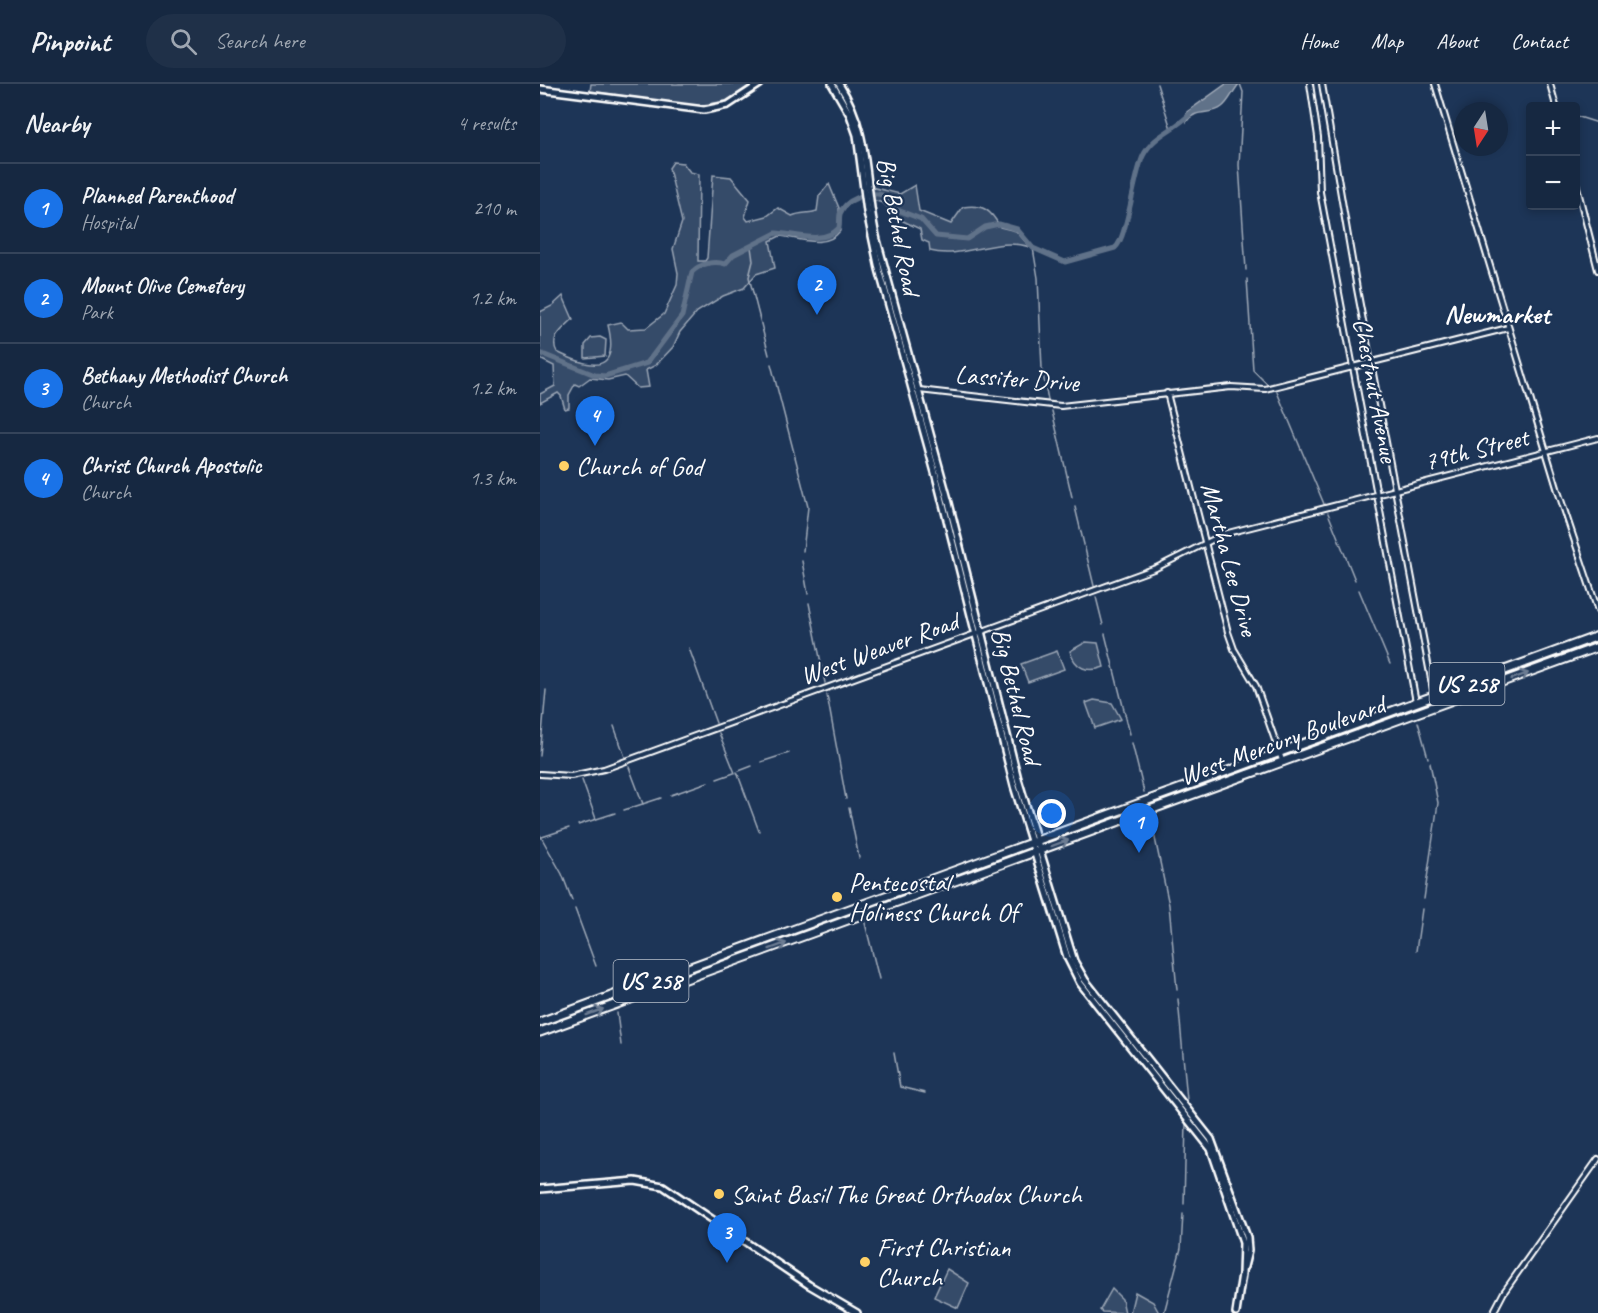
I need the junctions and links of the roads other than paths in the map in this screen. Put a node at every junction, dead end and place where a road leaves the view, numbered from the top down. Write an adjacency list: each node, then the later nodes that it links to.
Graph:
1 (760, 84): 8 (main road)
2 (832, 84): 10 (main road, Big Bethel Road)
3 (839, 84): 10 (main road, Big Bethel Road)
4 (1310, 84): 15 (street, Chestnut Avenue)
5 (1322, 84): 14 (street, Chestnut Avenue)
6 (1435, 84): 13 (street)
7 (1550, 84): 9 (street)
8 (540, 89)
9 (1555, 102)
10 (866, 191): 16 (main road, Big Bethel Road)
11 (1580, 202): 12 (street)
12 (1598, 270)
13 (1508, 328): 14 (street, Lassiter Drive); 19 (street)
14 (1370, 363): 15 (street, Lassiter Drive); 20 (street, Chestnut Avenue)
15 (1352, 368): 17 (street, Lassiter Drive); 21 (street, Chestnut Avenue)
16 (915, 390): 17 (street, Lassiter Drive); 25 (main road, Big Bethel Road)
17 (1167, 393): 23 (street, Martha Lee Drive)
18 (1598, 438): 19 (street, 79th Street)
19 (1546, 451): 20 (street, 79th Street); 24 (street)
20 (1395, 490): 21 (street, 79th Street); 29 (street, Chestnut Avenue)
21 (1376, 495): 22 (street, 79th Street); 30 (street, Chestnut Avenue)
22 (1224, 534): 23 (street, West Weaver Road)
23 (1204, 542): 25 (street, West Weaver Road); 33 (street, Martha Lee Drive)
24 (1598, 611)
25 (979, 633): 35 (street, West Weaver Road); 36 (main road, Big Bethel Road)
26 (1598, 636): 28 (highway, West Mercury Boulevard / US 258)
27 (1598, 647): 31 (highway, West Mercury Boulevard / US 258, one-way to 27)
28 (1466, 684): 29 (highway, West Mercury Boulevard / US 258); 31 (highway)
29 (1434, 696): 30 (highway, West Mercury Boulevard / US 258); 32 (highway)
30 (1416, 702): 33 (highway, West Mercury Boulevard / US 258)
31 (1441, 704): 32 (highway, West Mercury Boulevard / US 258)
32 (1411, 715): 34 (highway, West Mercury Boulevard / US 258)
33 (1280, 752): 34 (street, Martha Lee Drive); 36 (highway, West Mercury Boulevard / US 258)
34 (1283, 762): 37 (highway, West Mercury Boulevard / US 258, one-way to 34)
35 (540, 774)
36 (1034, 841): 37 (main road, Big Bethel Road); 40 (highway, West Mercury Boulevard / US 258)
37 (1038, 851): 38 (main road, Big Bethel Road); 41 (highway, West Mercury Boulevard / US 258, one-way to 37); 42 (main road, Big Bethel Road)
38 (1051, 903): 39 (main road); 42 (main road, Big Bethel Road)
39 (1048, 916)
40 (540, 1022)
41 (540, 1032)
42 (1217, 1158): 46 (main road, Big Bethel Road)
43 (1598, 1159): 47 (street)
44 (540, 1189): 45 (main road)
45 (857, 1313)
46 (1236, 1313)
47 (1493, 1313)

